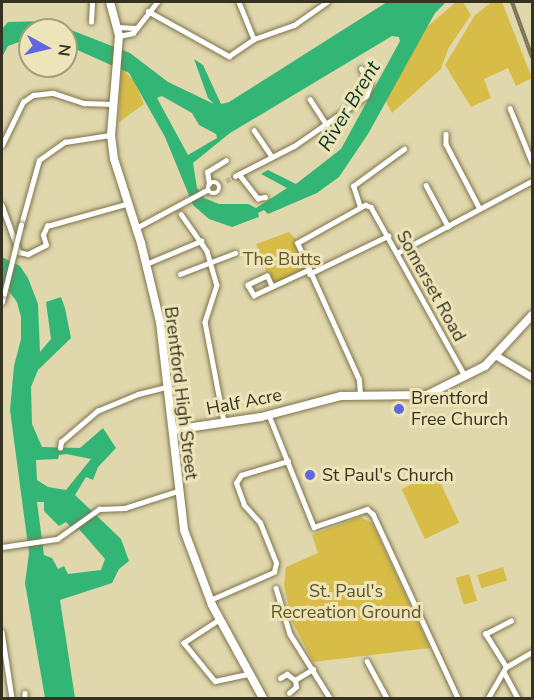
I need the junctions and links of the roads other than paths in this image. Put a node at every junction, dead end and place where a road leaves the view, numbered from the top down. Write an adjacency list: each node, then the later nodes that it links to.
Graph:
1 (92, 2): 8 (street)
2 (110, 2): 9 (main road, Brentford High Street)
3 (157, 2): 7 (street)
4 (239, 2): 12 (street)
5 (327, 2): 6 (street)
6 (317, 4): 12 (street)
7 (148, 11): 10 (street); 12 (street)
8 (91, 21)
9 (118, 27): 10 (street); 11 (main road, Brentford High Street)
10 (135, 28): 11 (street)
11 (119, 39): 15 (main road, Brentford High Street)
12 (254, 39)
13 (362, 69): 17 (street)
14 (310, 99): 17 (street)
15 (113, 104): 20 (main road, Brentford High Street); 21 (street)
16 (510, 108): 25 (street)
17 (327, 124): 23 (street)
18 (254, 130): 23 (street)
19 (446, 134): 36 (street)
20 (111, 135): 33 (main road, Brentford High Street); 51 (street, bridge)
21 (2, 145)
22 (404, 149): 35 (street)
23 (272, 158): 32 (street)
24 (226, 160): 28 (street)
25 (532, 162)
26 (226, 181): 29 (street)
27 (532, 181): 36 (street)
28 (209, 184): 29 (street); 31 (street)
29 (219, 185): 31 (street)
30 (426, 186): 38 (street)
31 (205, 191): 39 (street)
32 (265, 197)
33 (126, 204): 39 (main road, Brentford High Street); 42 (street)
34 (2, 205): 42 (street)
35 (360, 207): 40 (street, Somerset Road); 48 (street)
36 (480, 209): 38 (street)
37 (181, 214): 41 (street)
38 (448, 226): 45 (street)
39 (136, 228): 47 (main road, Brentford High Street)
40 (388, 236): 45 (street, Somerset Road); 48 (street)
41 (201, 241): 46 (street); 47 (street)
42 (45, 247): 43 (street)
43 (52, 250)
44 (235, 253): 46 (street)
45 (397, 253): 55 (street, Somerset Road)
46 (211, 262): 49 (street); 59 (street)
47 (146, 264): 56 (main road, Brentford High Street)
48 (309, 272): 50 (street); 57 (street)
49 (180, 274)
50 (272, 286): 50 (street)
51 (2, 302)
52 (532, 315): 53 (main road, Half Acre)
53 (495, 355): 54 (main road); 55 (main road, Half Acre)
54 (532, 377)
55 (466, 378): 57 (main road, Half Acre)
56 (169, 386): 60 (main road, Brentford High Street); 61 (street)
57 (360, 395): 58 (main road, Half Acre)
58 (270, 415): 59 (main road, Half Acre); 62 (street)
59 (224, 422): 60 (main road, Half Acre)
60 (173, 430): 63 (main road, Brentford High Street)
61 (60, 448)
62 (288, 461): 66 (street); 82 (street)
63 (178, 491): 64 (street); 66 (main road, Brentford High Street)
64 (2, 547)
65 (276, 588): 72 (street)
66 (209, 600): 67 (main road, Brentford High Street)
67 (219, 620): 74 (main road, Brentford High Street); 74 (street)
68 (511, 621): 73 (street)
69 (2, 632): 78 (street)
70 (532, 652): 73 (street)
71 (367, 661): 81 (street)
72 (313, 669): 76 (street); 80 (street)
73 (505, 670): 83 (street); 84 (street)
74 (247, 674): 79 (main road, Brentford High Street)
75 (280, 678): 76 (street)
76 (295, 680): 77 (street)
77 (289, 693)
78 (12, 699)
79 (263, 699)
80 (330, 699)
81 (387, 699)
82 (458, 699)
83 (488, 699)
84 (519, 699)

